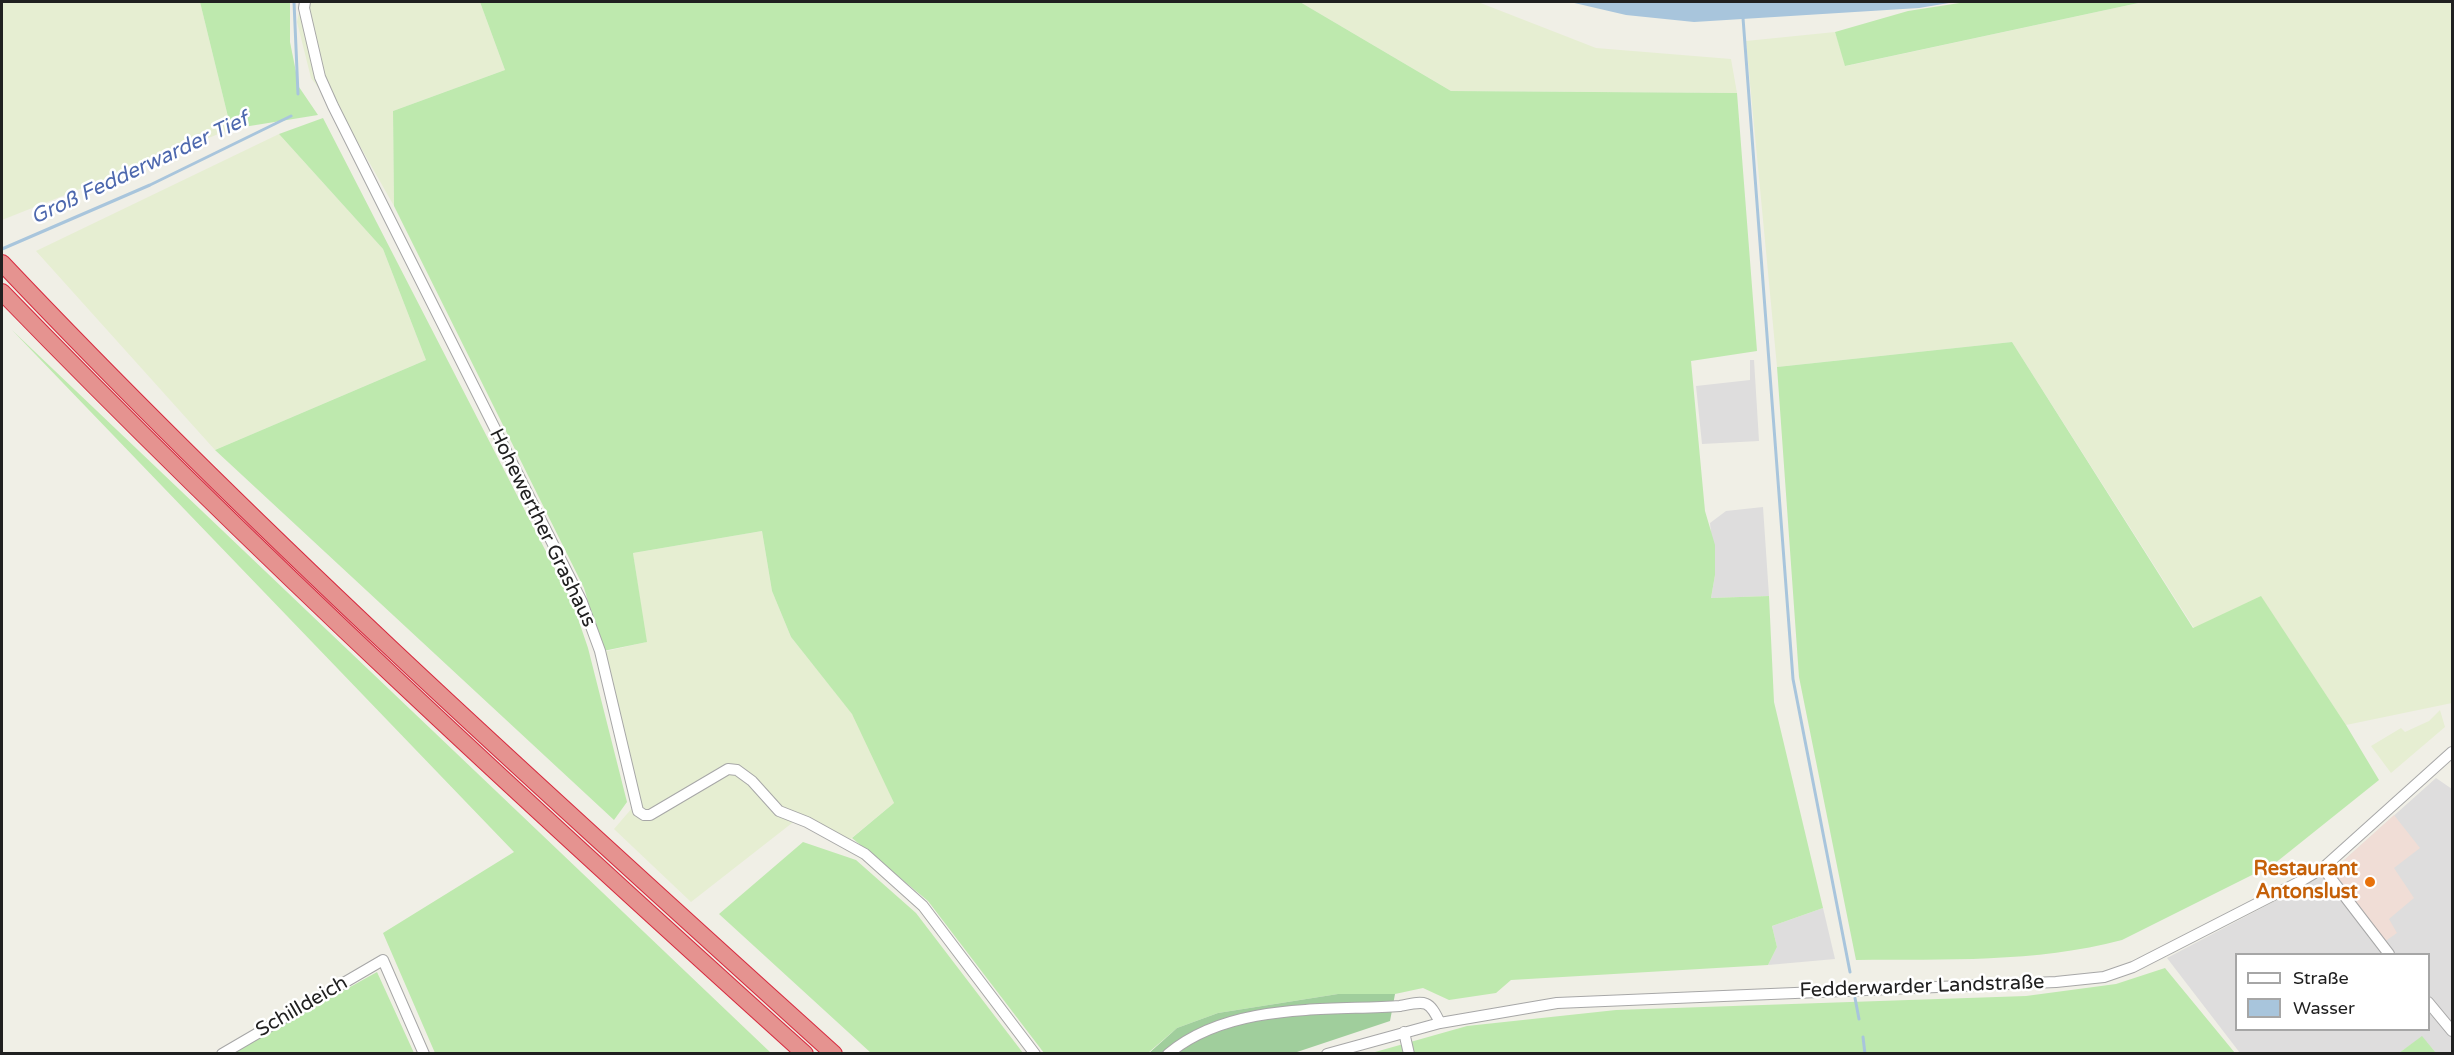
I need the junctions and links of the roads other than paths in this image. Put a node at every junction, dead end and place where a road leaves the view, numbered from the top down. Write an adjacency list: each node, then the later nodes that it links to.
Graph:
1 (305, 2): 15 (street, Hohewerther Grashaus)
2 (2, 263): 14 (highway)
3 (2, 292): 13 (highway)
4 (2452, 752): 5 (street, Fedderwarder Landstraße)
5 (2323, 868): 6 (street); 8 (street, Fedderwarder Landstraße)
6 (2388, 953)
7 (2430, 1004): 9 (street)
8 (1440, 1023): 10 (street, Fedderwarder Landstraße); 16 (street)
9 (2452, 1031)
10 (1404, 1032): 17 (street, Fedderwarder Landstraße); 18 (street)
11 (222, 1053): 12 (street, Schilldeich)
12 (424, 1053)
13 (805, 1053)
14 (834, 1053)
15 (1035, 1053)
16 (1168, 1053)
17 (1327, 1053)
18 (1409, 1053)

